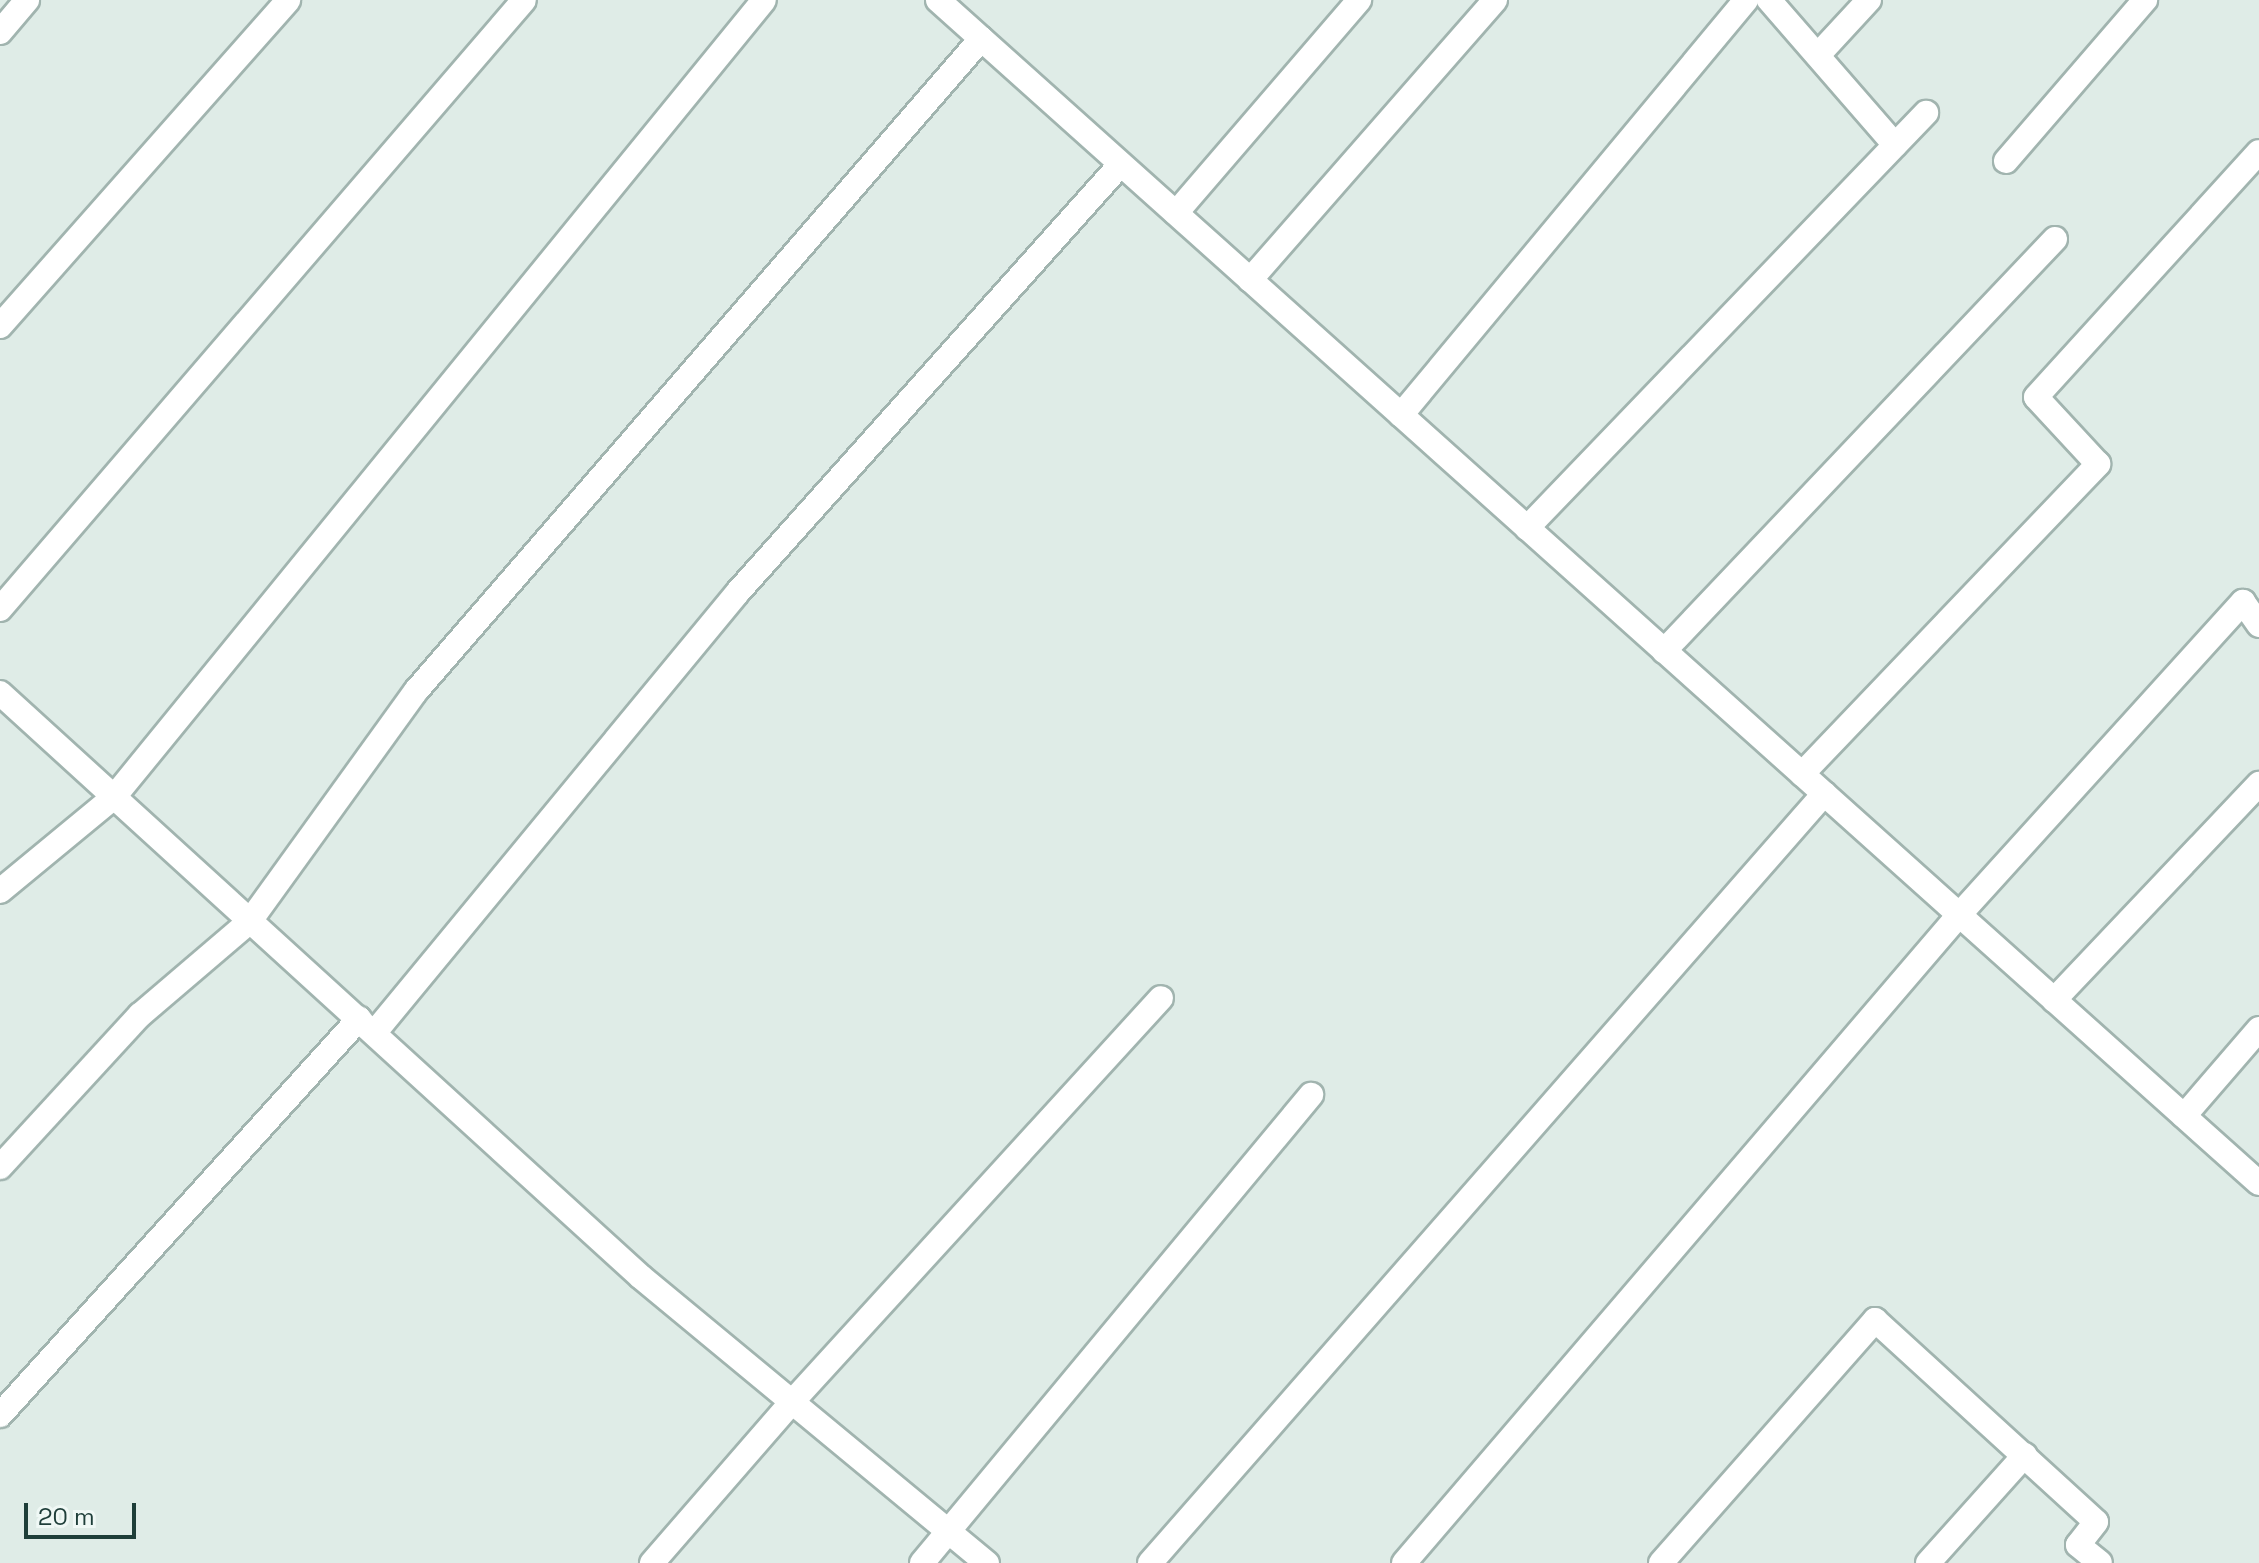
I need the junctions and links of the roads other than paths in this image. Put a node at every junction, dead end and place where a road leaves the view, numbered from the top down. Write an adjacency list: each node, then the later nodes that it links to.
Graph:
1 (27, 0): 12 (street)
2 (288, 0): 23 (street)
3 (524, 0): 26 (street)
4 (764, 0): 33 (street)
5 (938, 0): 13 (street)
6 (1359, 0): 20 (street)
7 (1495, 0): 22 (street)
8 (1746, 0): 24 (street)
9 (1769, 0): 14 (street)
10 (1869, 0): 14 (street)
11 (2145, 0): 18 (street)
12 (0, 32)
13 (981, 39): 19 (street); 36 (street)
14 (1818, 55): 16 (street)
15 (1926, 113): 16 (street)
16 (1895, 145): 25 (street)
17 (2259, 152): 30 (street)
18 (2006, 161)
19 (1121, 164): 20 (street); 39 (street)
20 (1176, 213): 22 (street)
21 (2055, 239): 28 (street)
22 (1250, 280): 24 (street)
23 (0, 326)
24 (1401, 415): 25 (street)
25 (1527, 528): 28 (street)
26 (0, 609)
27 (2259, 625): 35 (street)
28 (1664, 651): 30 (street)
29 (0, 693): 33 (street)
30 (1802, 774): 32 (street)
31 (2259, 784): 38 (street)
32 (1824, 794): 35 (street); 52 (street)
33 (114, 797): 34 (street); 36 (street)
34 (0, 891)
35 (1959, 915): 38 (street); 53 (street)
36 (250, 921): 39 (street); 43 (street)
37 (1161, 998): 45 (street)
38 (2054, 1000): 42 (street)
39 (367, 1026): 45 (street); 46 (street)
40 (2259, 1029): 42 (street)
41 (1311, 1095): 48 (street)
42 (2184, 1116): 44 (street)
43 (0, 1167)
44 (2259, 1183)
45 (792, 1402): 48 (street); 49 (street)
46 (0, 1414)
47 (2025, 1455): 54 (street); 55 (street); 56 (street)
48 (950, 1532): 50 (street); 51 (street)
49 (652, 1563)
50 (922, 1563)
51 (987, 1563)
52 (1150, 1563)
53 (1404, 1563)
54 (1661, 1563)
55 (1928, 1563)
56 (2100, 1563)

